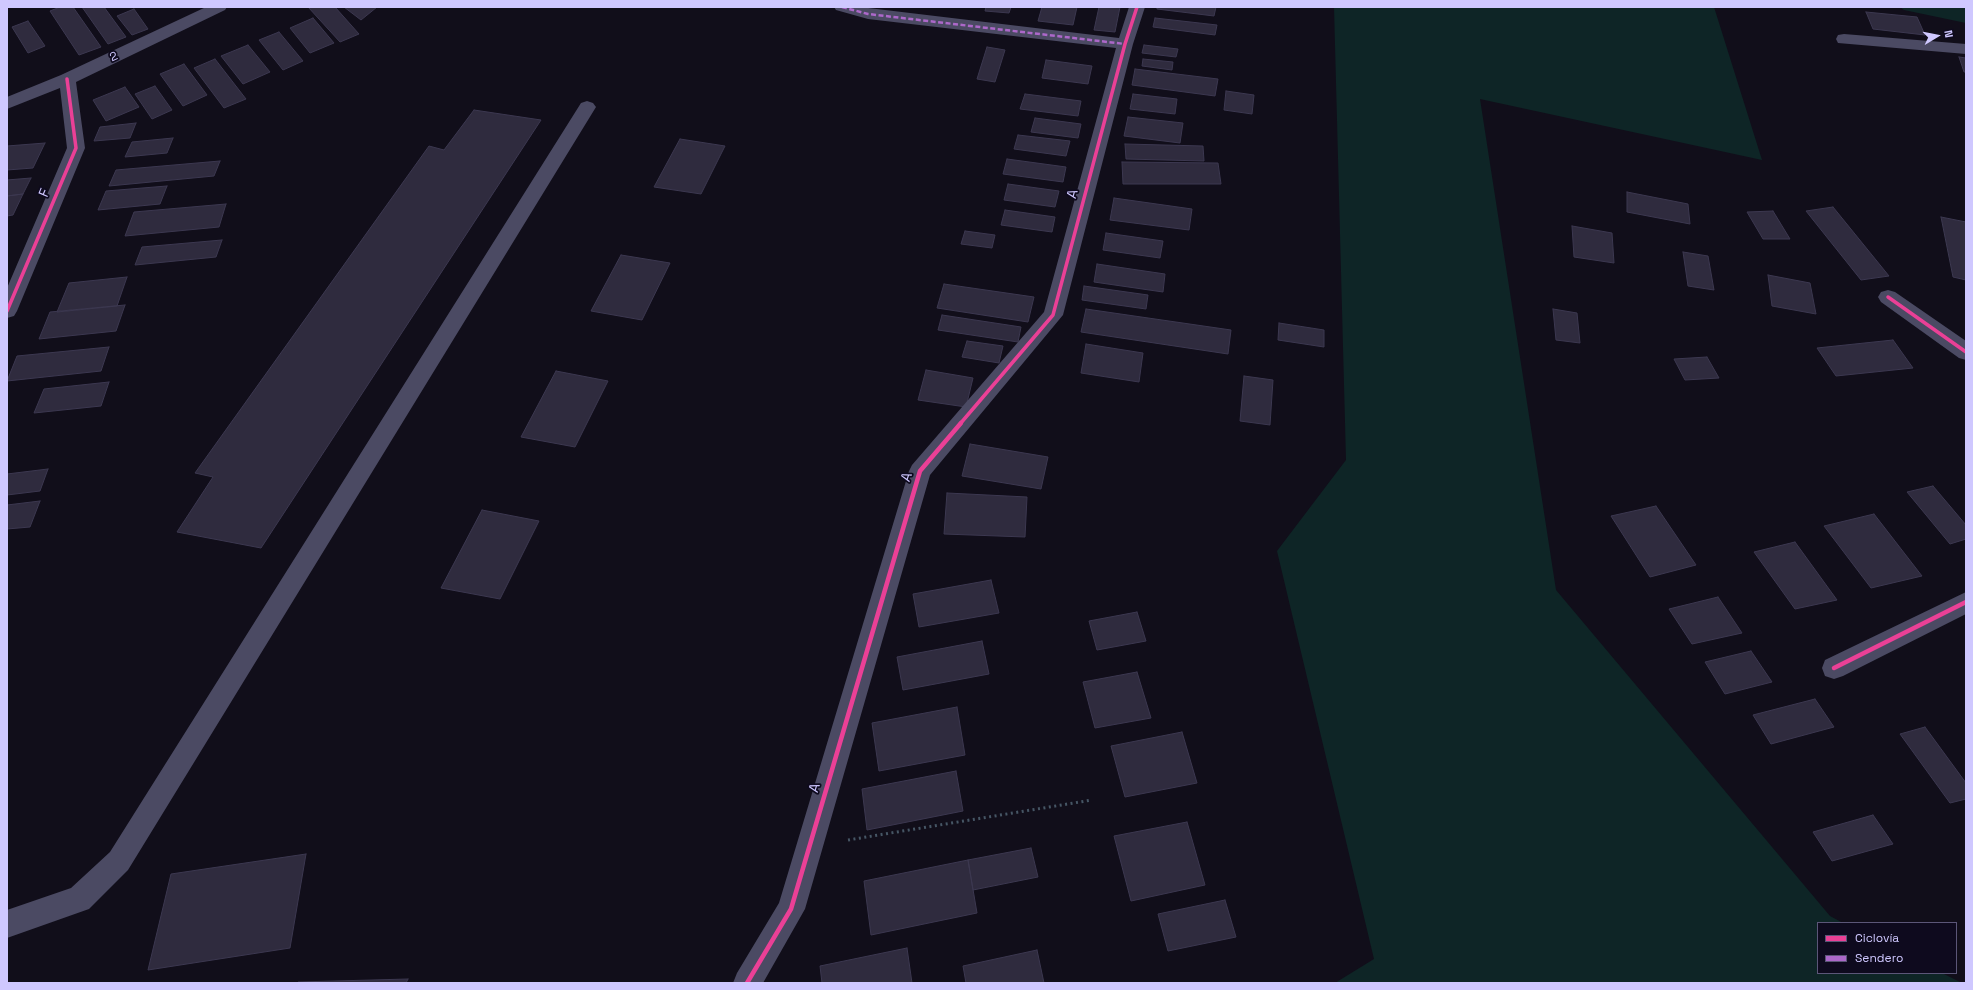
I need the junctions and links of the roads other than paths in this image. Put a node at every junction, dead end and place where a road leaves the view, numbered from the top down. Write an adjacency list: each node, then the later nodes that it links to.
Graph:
1 (219, 7): 7 (street, 2)
2 (842, 7): 5 (street)
3 (1137, 7): 5 (street, A)
4 (1844, 39): 6 (street)
5 (1125, 44): 16 (street, A)
6 (1966, 49)
7 (67, 79): 8 (street, 2); 11 (street, F)
8 (7, 102)
9 (587, 108): 15 (street)
10 (1888, 297): 12 (street)
11 (7, 311)
12 (1966, 352)
13 (1966, 602): 14 (street)
14 (1834, 668)
15 (7, 924)
16 (747, 983)

